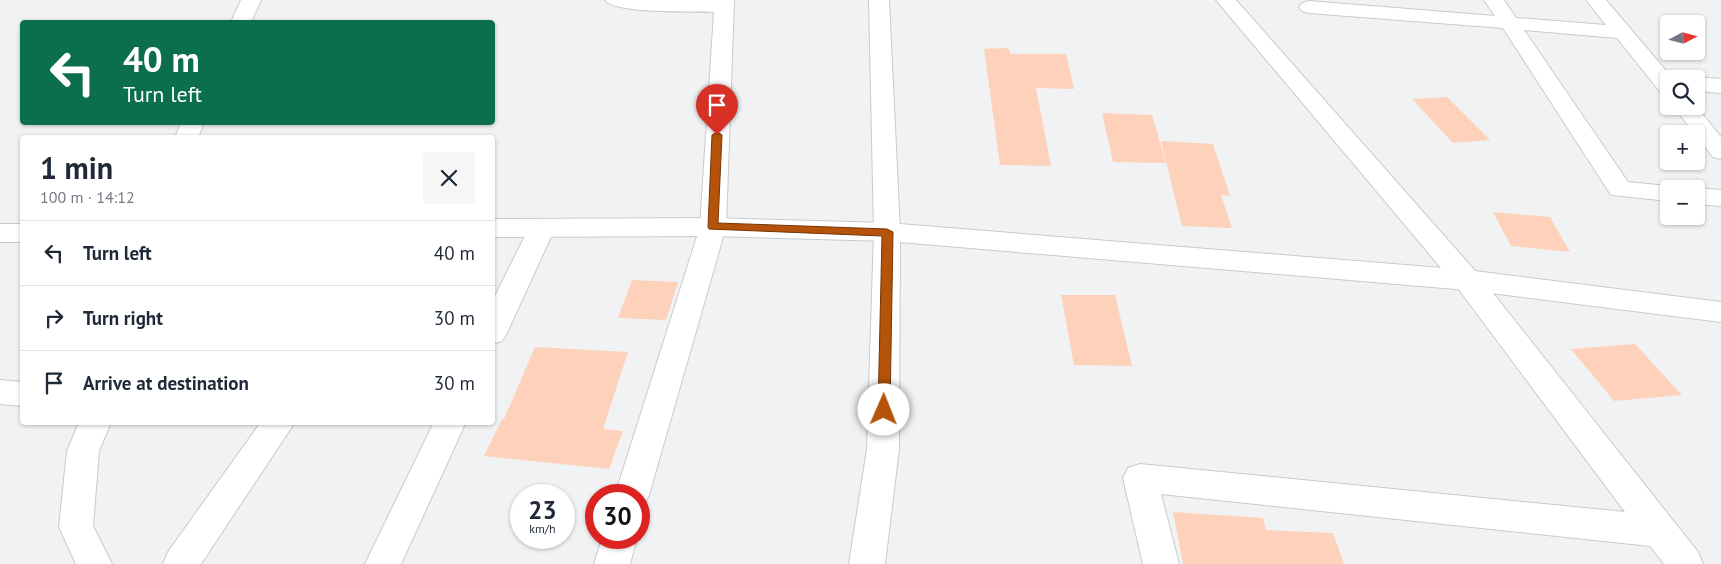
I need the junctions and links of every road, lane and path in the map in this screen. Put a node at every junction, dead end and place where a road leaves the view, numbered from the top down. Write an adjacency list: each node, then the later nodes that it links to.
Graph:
1 (251, 0): 10 (street)
2 (615, 0): 7 (street)
3 (879, 0): 24 (street)
4 (1226, 0): 27 (street)
5 (1494, 0): 11 (street)
6 (1596, 0): 12 (street)
7 (723, 3): 21 (street)
8 (1309, 7): 9 (street)
9 (1412, 8): 11 (street)
10 (241, 20)
11 (1510, 23): 12 (street); 18 (street)
12 (1622, 32): 13 (street)
13 (1660, 75)
14 (1705, 85): 15 (street)
15 (1721, 86)
16 (1691, 115): 17 (street)
17 (1721, 152)
18 (1660, 193)
19 (1705, 197): 20 (street)
20 (1721, 198)
21 (713, 227): 23 (street); 24 (street); 35 (street)
22 (495, 228): 23 (street)
23 (542, 228): 29 (street)
24 (887, 232): 27 (street); 42 (street)
25 (0, 233): 26 (street)
26 (20, 233)
27 (1467, 280): 28 (street); 36 (street)
28 (1721, 312)
29 (495, 327)
30 (0, 392): 31 (street)
31 (20, 394)
32 (94, 425): 38 (street)
33 (278, 425): 39 (street)
34 (449, 425): 40 (street)
35 (635, 484)
36 (1660, 531): 43 (street); 44 (street)
37 (617, 549): 41 (street)
38 (94, 564)
39 (181, 564)
40 (383, 564)
41 (612, 564)
42 (867, 564)
43 (1161, 564)
44 (1685, 564)

